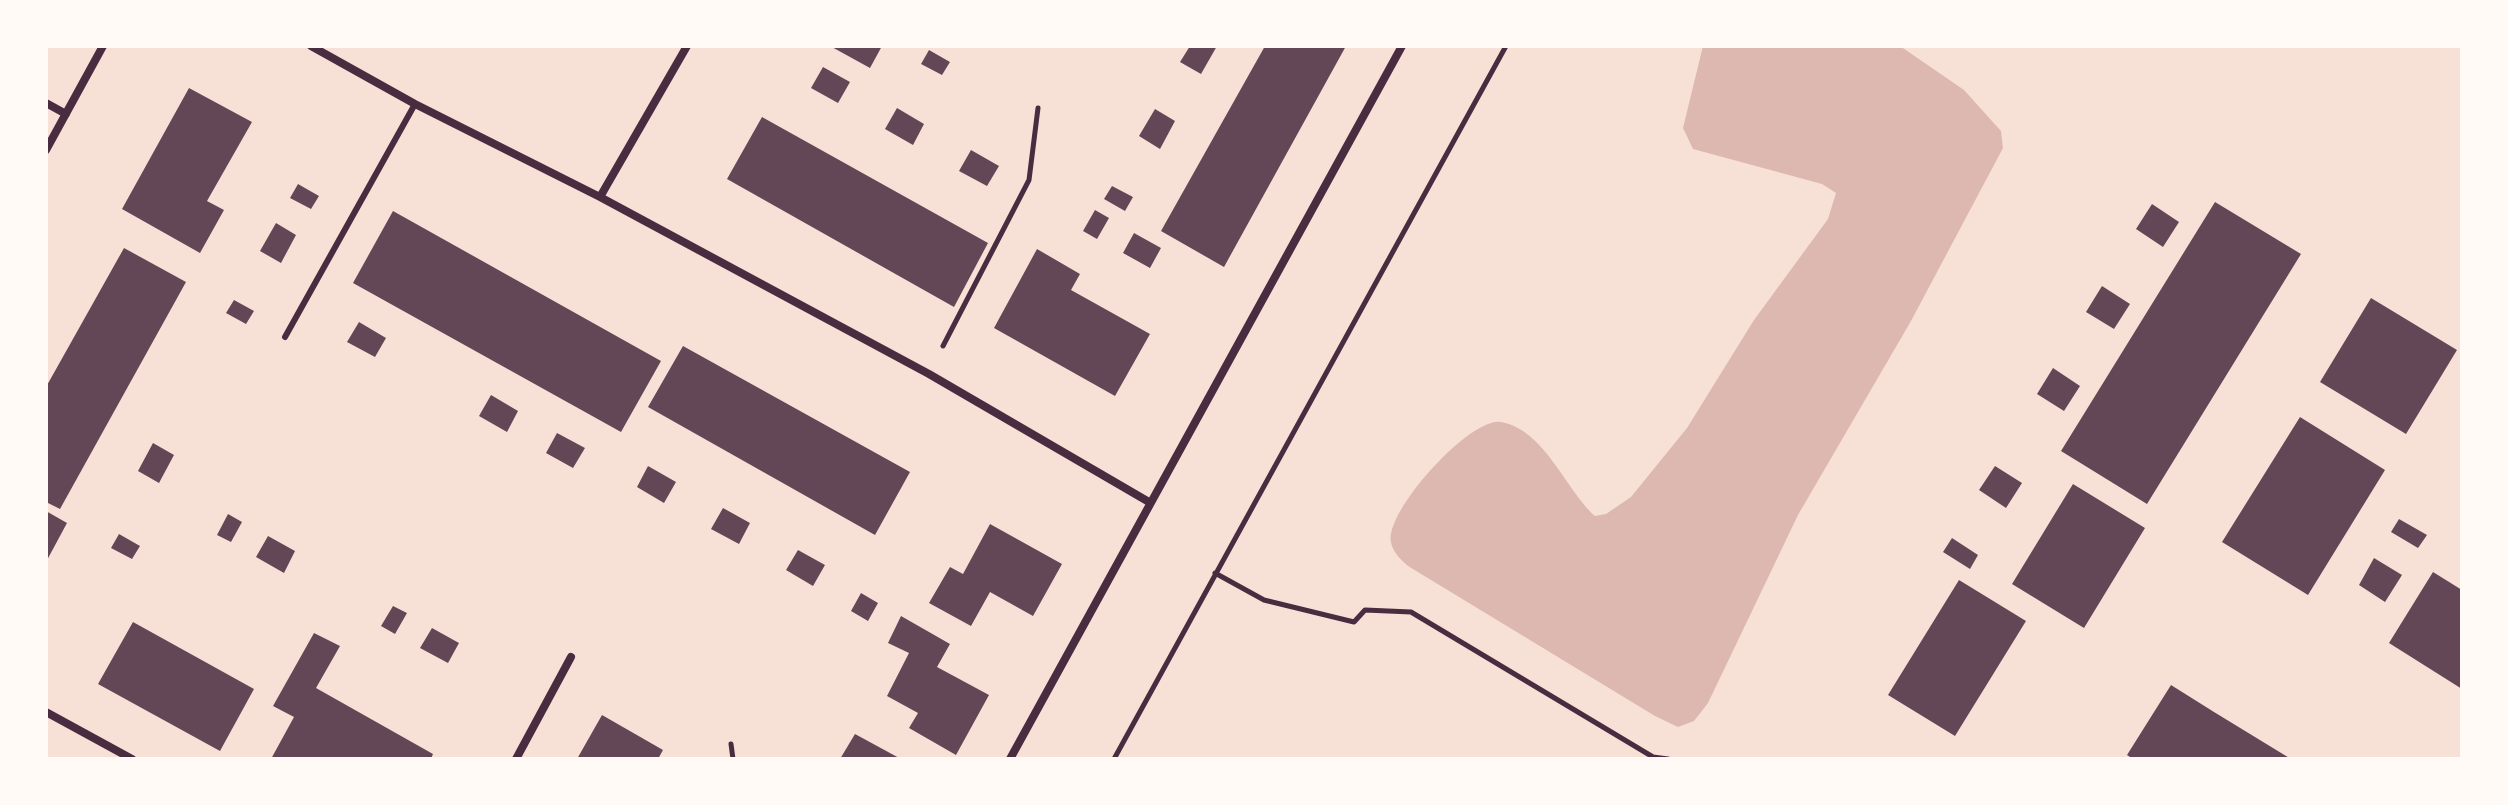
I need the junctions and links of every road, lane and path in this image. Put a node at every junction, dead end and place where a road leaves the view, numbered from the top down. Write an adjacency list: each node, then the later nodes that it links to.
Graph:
1 (103, 46): 9 (street)
2 (311, 46): 7 (street)
3 (687, 46): 11 (street)
4 (1402, 46): 14 (street)
5 (1506, 46): 15 (path)
6 (46, 103): 9 (street)
7 (415, 104): 11 (street); 12 (lane)
8 (1038, 108): 13 (path)
9 (66, 114): 10 (street)
10 (46, 150)
11 (600, 197): 13 (street)
12 (285, 337)
13 (929, 374): 14 (street)
14 (1149, 502): 22 (street)
15 (1215, 573): 23 (path); 24 (path)
16 (571, 657): 20 (street)
17 (46, 712): 19 (street)
18 (731, 744): 21 (path)
19 (132, 759)
20 (516, 759)
21 (733, 759)
22 (1010, 759)
23 (1114, 759)
24 (1668, 759)

